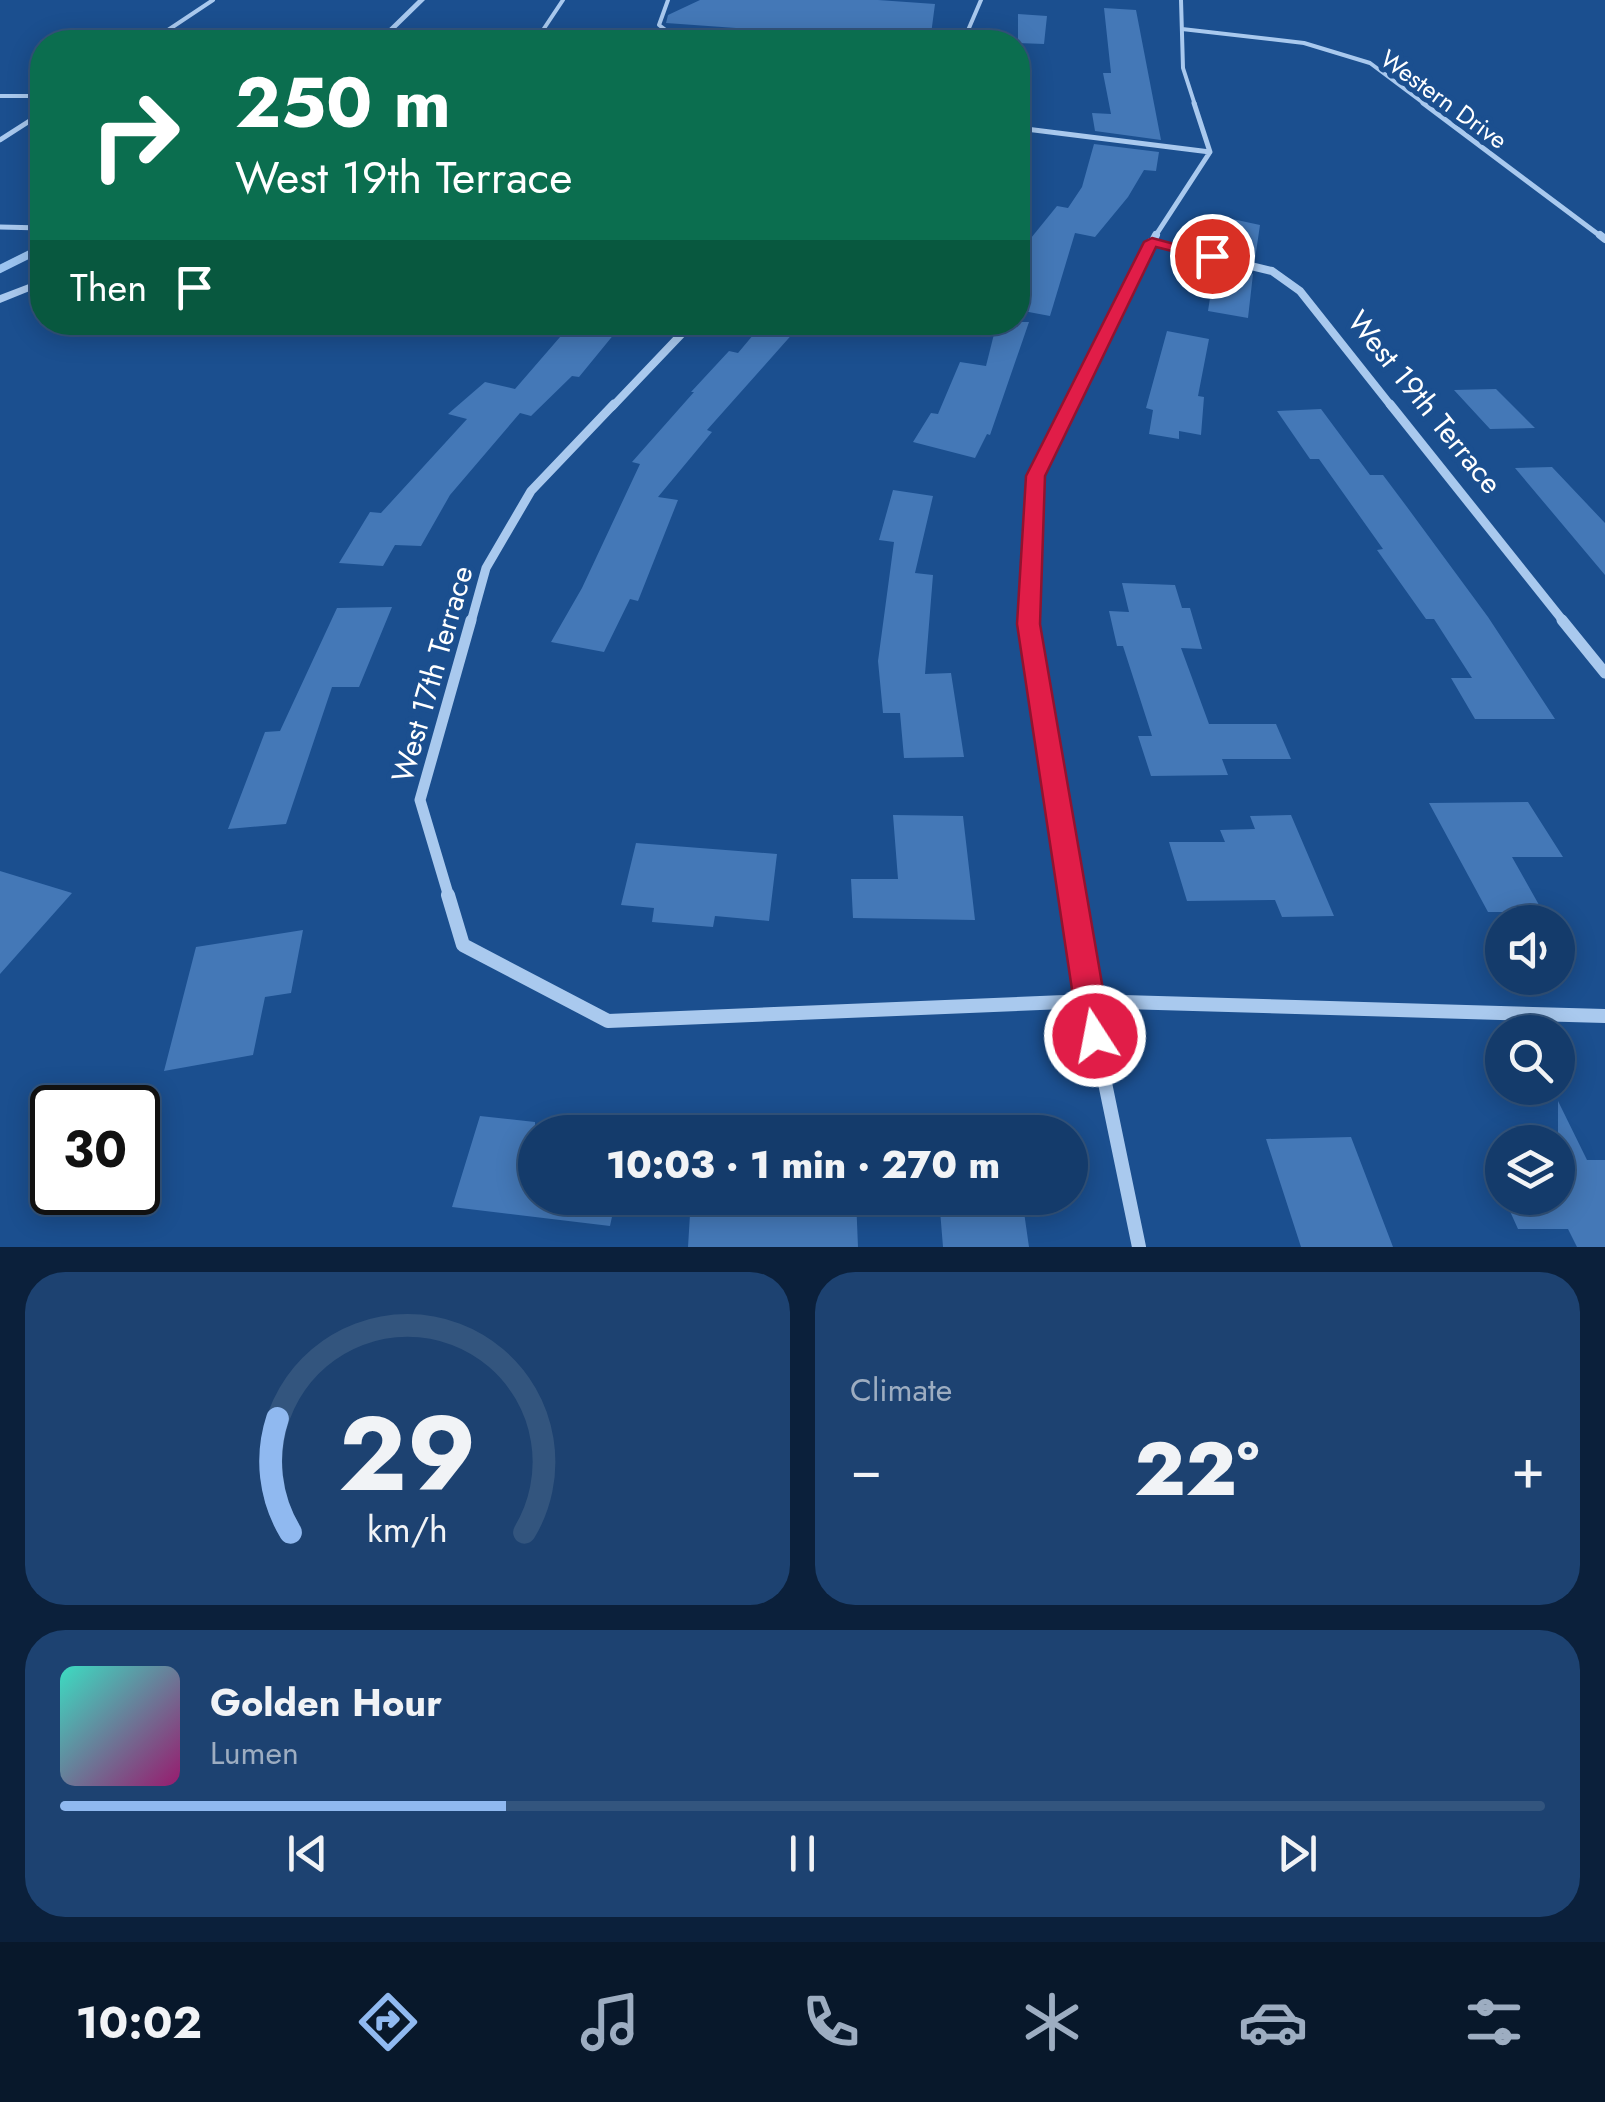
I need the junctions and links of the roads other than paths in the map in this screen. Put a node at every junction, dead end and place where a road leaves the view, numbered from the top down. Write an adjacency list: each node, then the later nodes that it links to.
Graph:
1 (213, 0): 8 (street)
2 (422, 0): 9 (street)
3 (562, 0): 10 (street)
4 (668, 0): 11 (street)
5 (981, 0): 12 (street)
6 (1181, 0): 7 (street)
7 (1182, 29): 18 (street); 21 (street, Western Drive)
8 (168, 30)
9 (391, 30)
10 (543, 30)
11 (666, 30)
12 (969, 30)
13 (0, 96): 14 (street)
14 (30, 96)
15 (30, 121): 17 (street)
16 (1030, 130): 18 (street)
17 (0, 140)
18 (1210, 152): 22 (street)
19 (0, 228): 20 (street)
20 (30, 228)
21 (1605, 239)
22 (1152, 242): 26 (street, West 19th Terrace); 27 (street)
23 (30, 287): 24 (street)
24 (0, 299)
25 (681, 335): 27 (street, West 17th Terrace)
26 (1605, 673)
27 (1088, 1001): 28 (street); 29 (street)
28 (1605, 1016)
29 (1139, 1247)

